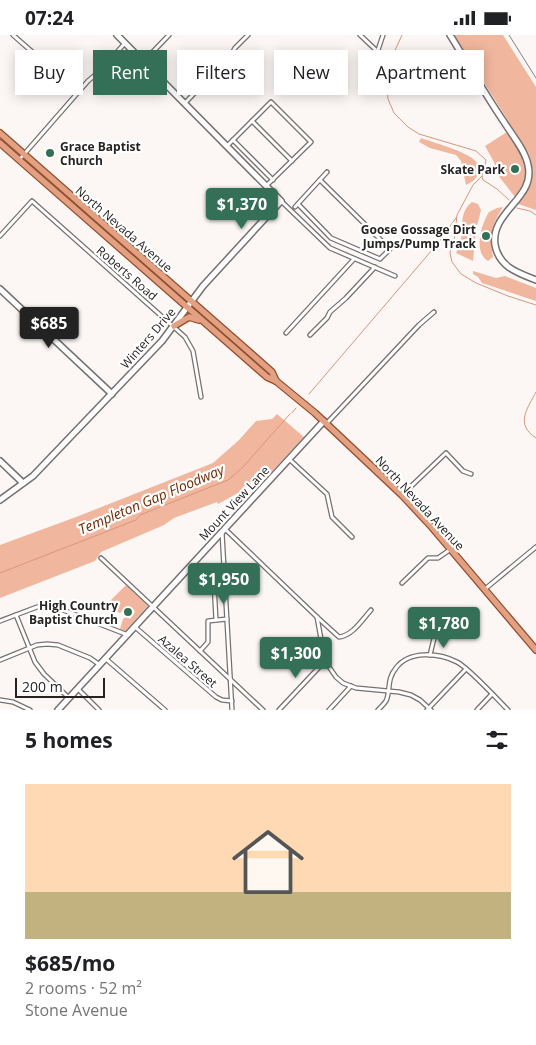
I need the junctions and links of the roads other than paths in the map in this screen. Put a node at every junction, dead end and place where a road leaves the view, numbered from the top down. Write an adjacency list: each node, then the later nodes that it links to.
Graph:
1 (13, 35): 9 (street)
2 (117, 35): 8 (street)
3 (169, 35): 11 (street)
4 (248, 35): 17 (street)
5 (360, 35): 12 (street)
6 (383, 35): 13 (street)
7 (450, 35): 40 (street)
8 (125, 43): 10 (street); 15 (street)
9 (30, 50)
10 (132, 50)
11 (155, 50)
12 (376, 50)
13 (377, 50)
14 (167, 85): 17 (street)
15 (83, 87)
16 (75, 95): 23 (street)
17 (185, 103): 22 (street)
18 (252, 121): 20 (street); 25 (street); 25 (street)
19 (0, 133): 23 (main road, North Nevada Avenue)
20 (233, 140): 22 (street); 27 (street)
21 (0, 143): 24 (main road, North Nevada Avenue)
22 (228, 146): 29 (street)
23 (24, 154): 24 (street); 30 (main road, North Nevada Avenue)
24 (19, 160): 31 (main road, North Nevada Avenue)
25 (292, 161): 27 (street)
26 (327, 172): 28 (street)
27 (273, 180): 29 (street)
28 (320, 180): 33 (street); 33 (street)
29 (266, 186): 32 (street)
30 (70, 195): 31 (street); 35 (main road, North Nevada Avenue)
31 (65, 200): 36 (main road, North Nevada Avenue)
32 (281, 201): 33 (street); 42 (street, Winters Drive)
33 (294, 208): 37 (street)
34 (0, 236): 46 (street, Roberts Road)
35 (124, 242): 36 (street); 42 (main road, North Nevada Avenue)
36 (119, 247): 43 (main road, North Nevada Avenue)
37 (354, 259): 38 (street); 47 (street)
38 (375, 267): 39 (street); 48 (street)
39 (395, 276)
40 (536, 280)
41 (0, 289): 50 (street)
42 (192, 302): 43 (street, Winters Drive); 49 (main road, North Nevada Avenue)
43 (187, 308): 45 (main road, North Nevada Avenue); 46 (street, Winters Drive)
44 (434, 312): 52 (street, Mount View Lane)
45 (208, 325): 46 (main road); 49 (main road, North Nevada Avenue)
46 (174, 326): 50 (street, Winters Drive); 51 (street, Roberts Road)
47 (286, 333)
48 (310, 335)
49 (276, 381): 52 (main road, North Nevada Avenue)
50 (112, 394): 56 (street, Winters Drive)
51 (201, 397)
52 (325, 422): 53 (street, Mount View Lane); 57 (main road, North Nevada Avenue)
53 (289, 459): 59 (street, Mount View Lane); 60 (street)
54 (0, 461): 56 (street)
55 (471, 474): 57 (street)
56 (23, 483): 58 (street, Winters Drive)
57 (402, 495): 62 (main road, North Nevada Avenue)
58 (0, 500)
59 (223, 530): 64 (street); 67 (street, Mount View Lane); 70 (street)
60 (352, 537)
61 (536, 547): 66 (street)
62 (451, 549): 65 (street); 66 (main road, North Nevada Avenue)
63 (101, 558): 67 (street)
64 (224, 582): 71 (street); 72 (street)
65 (402, 583)
66 (485, 589): 78 (main road, North Nevada Avenue)
67 (153, 605): 74 (street, Mount View Lane); 79 (street)
68 (371, 610): 70 (street)
69 (16, 615): 73 (street); 76 (street); 77 (street)
70 (317, 617): 83 (street)
71 (227, 619): 72 (street); 86 (street)
72 (216, 620): 79 (street)
73 (0, 621)
74 (136, 627): 76 (street, Mount View Lane); 93 (street, Azalea Street)
75 (436, 630): 80 (street)
76 (128, 635): 81 (street, Mount View Lane)
77 (29, 648): 82 (street); 84 (street); 91 (street)
78 (536, 650)
79 (200, 651): 86 (street)
80 (430, 655): 85 (street); 89 (street)
81 (106, 659): 84 (street, Mount View Lane); 98 (street)
82 (0, 660)
83 (325, 661): 87 (street); 101 (street)
84 (100, 665): 88 (street, Mount View Lane)
85 (466, 669): 90 (street); 94 (street)
86 (230, 679): 93 (street); 100 (street)
87 (351, 687): 89 (street); 102 (street)
88 (78, 689): 91 (street, Mount View Lane); 97 (street)
89 (388, 691): 94 (street); 103 (street)
90 (492, 694): 104 (street); 105 (street)
91 (69, 698): 96 (street, Mount View Lane)
92 (0, 700): 95 (street)
93 (232, 701): 99 (street)
94 (429, 709)
95 (30, 710)
96 (58, 710)
97 (99, 710)
98 (165, 710)
99 (232, 710)
100 (263, 710)
101 (279, 710)
102 (329, 710)
103 (378, 710)
104 (477, 710)
105 (508, 710)

